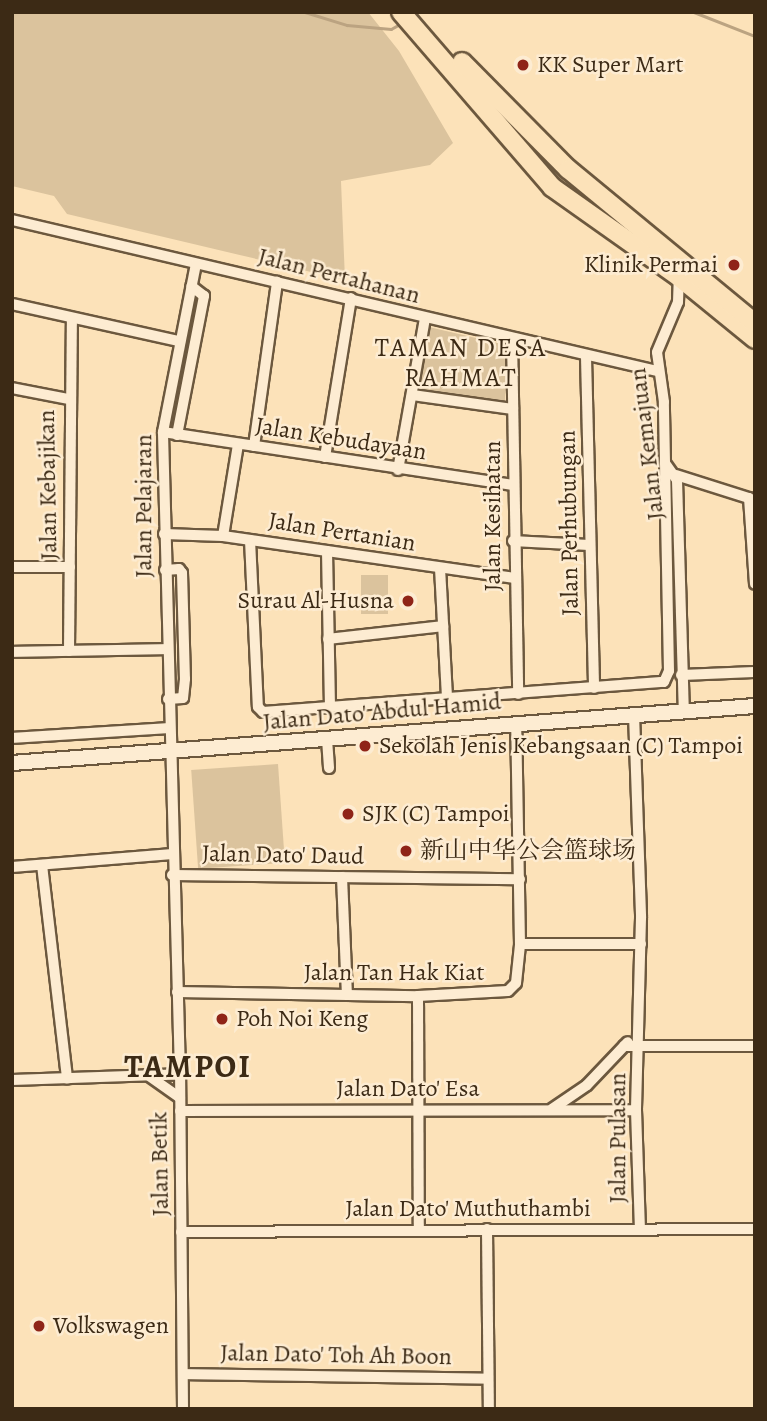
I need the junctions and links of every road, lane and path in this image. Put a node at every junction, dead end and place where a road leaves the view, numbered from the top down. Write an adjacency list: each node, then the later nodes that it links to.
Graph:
1 (401, 12): 4 (main road)
2 (417, 12): 3 (main road)
3 (568, 169): 4 (main road); 16 (main road)
4 (552, 187): 7 (main road)
5 (12, 220): 6 (street, Jalan Pertahanan)
6 (196, 264): 8 (street, Jalan Pertahanan); 9 (street, Jalan Pelajaran)
7 (679, 277): 10 (main road); 12 (street, Jalan Kemajuan)
8 (277, 282): 11 (street, Jalan Pertahanan); 28 (street)
9 (191, 286): 18 (street, Jalan Pelajaran); 26 (street)
10 (701, 296): 12 (street); 16 (main road)
11 (351, 298): 15 (street, Jalan Pertahanan); 29 (street)
12 (678, 302): 20 (street, Jalan Kemajuan)
13 (12, 304): 14 (street)
14 (72, 318): 18 (street); 23 (street, Jalan Kebajikan)
15 (425, 318): 17 (street, Jalan Pertahanan); 22 (street)
16 (754, 326)
17 (512, 338): 19 (street, Jalan Pertahanan); 24 (street, Jalan Kesihatan)
18 (179, 341): 25 (street, Jalan Pelajaran)
19 (586, 357): 20 (street, Jalan Pertahanan); 38 (street, Jalan Perhubungan)
20 (657, 371): 30 (street, Jalan Kemajuan)
21 (12, 388): 23 (street)
22 (412, 395): 24 (street); 31 (street)
23 (68, 398): 41 (street, Jalan Kebajikan)
24 (513, 410): 33 (street, Jalan Kesihatan)
25 (163, 432): 26 (street, Jalan Kebudayaan); 34 (street, Jalan Pelajaran)
26 (177, 435): 27 (street, Jalan Kebudayaan)
27 (238, 444): 28 (street, Jalan Kebudayaan); 35 (street)
28 (254, 446): 29 (street, Jalan Kebudayaan)
29 (325, 457): 31 (street, Jalan Kebudayaan)
30 (665, 463): 32 (street, Jalan Kemajuan); 53 (street)
31 (398, 470): 33 (street, Jalan Kebudayaan)
32 (676, 475): 45 (street); 52 (street, Jalan Kemajuan)
33 (513, 485): 37 (street, Jalan Kesihatan)
34 (164, 534): 35 (street, Jalan Pertanian); 43 (street, Jalan Pelajaran)
35 (223, 536): 36 (street, Jalan Pertanian)
36 (250, 540): 39 (street, Jalan Pertanian); 58 (street)
37 (513, 541): 38 (street); 44 (street, Jalan Kesihatan)
38 (589, 545): 53 (street, Jalan Perhubungan)
39 (327, 551): 42 (street, Jalan Pertanian); 47 (street)
40 (12, 567): 41 (street)
41 (70, 567): 49 (street, Jalan Kebajikan)
42 (440, 568): 44 (street, Jalan Pertanian); 46 (street)
43 (165, 570): 48 (street, Jalan Pelajaran); 55 (street)
44 (513, 578): 54 (street, Jalan Kesihatan)
45 (755, 584)
46 (443, 626): 47 (street); 56 (street)
47 (328, 639): 58 (street)
48 (167, 649): 49 (street); 55 (street, Jalan Pelajaran)
49 (69, 651): 50 (street)
50 (12, 652)
51 (755, 672): 52 (street)
52 (681, 676): 59 (street, Jalan Kemajuan)
53 (594, 688): 54 (street)
54 (518, 694): 56 (street)
55 (168, 699): 62 (street, Jalan Pelajaran)
56 (447, 699): 58 (street)
57 (755, 706): 59 (street, Jalan Dato' Abdul Hamid)
58 (330, 708)
59 (684, 711): 60 (street, Jalan Dato' Abdul Hamid)
60 (634, 714): 61 (street, Jalan Dato' Abdul Hamid); 75 (street)
61 (516, 724): 64 (street, Jalan Dato' Abdul Hamid); 73 (street, Jalan Tan Hak Kiat)
62 (169, 728): 63 (street); 65 (street, Jalan Pelajaran)
63 (12, 737)
64 (327, 739): 65 (street, Jalan Dato' Abdul Hamid); 67 (street)
65 (172, 751): 66 (street, Jalan Dato' Abdul Hamid); 68 (street, Jalan Betik)
66 (12, 763)
67 (329, 768)
68 (172, 854): 69 (street); 71 (street, Jalan Betik)
69 (42, 864): 70 (street); 85 (street)
70 (12, 867)
71 (173, 875): 72 (street, Jalan Dato' Daud); 76 (street, Jalan Betik)
72 (342, 877): 73 (street, Jalan Dato' Daud); 77 (street)
73 (520, 879): 74 (street, Jalan Tan Hak Kiat)
74 (520, 944): 75 (street); 78 (street, Jalan Tan Hak Kiat)
75 (641, 944): 79 (street)
76 (177, 992): 77 (street, Jalan Tan Hak Kiat); 83 (street, Jalan Betik)
77 (347, 995): 78 (street, Jalan Tan Hak Kiat)
78 (418, 996): 88 (street)
79 (639, 1024): 80 (street); 82 (street)
80 (624, 1046): 82 (street); 89 (street)
81 (755, 1046): 82 (street)
82 (639, 1047): 90 (street, Jalan Pulasan)
83 (180, 1074): 84 (street); 87 (street, Jalan Betik)
84 (146, 1075): 85 (street); 87 (street)
85 (66, 1079): 86 (street)
86 (12, 1080)
87 (180, 1098): 91 (street, Jalan Betik)
88 (420, 1110): 89 (street, Jalan Dato' Esa); 91 (street, Jalan Dato' Esa); 95 (street)
89 (552, 1110): 90 (street, Jalan Dato' Esa)
90 (636, 1110): 93 (street, Jalan Pulasan)
91 (180, 1111): 96 (street, Jalan Betik)
92 (487, 1229): 93 (street, Jalan Dato' Muthuthambi); 95 (street, Jalan Dato' Muthuthambi); 98 (street)
93 (640, 1229): 94 (street, Jalan Dato' Muthuthambi)
94 (755, 1229)
95 (419, 1230): 96 (street, Jalan Dato' Muthuthambi)
96 (181, 1232): 97 (street, Jalan Betik)
97 (183, 1374): 98 (street, Jalan Dato' Toh Ah Boon); 99 (street, Jalan Betik)
98 (488, 1379): 100 (street)
99 (183, 1409)
100 (489, 1409)

